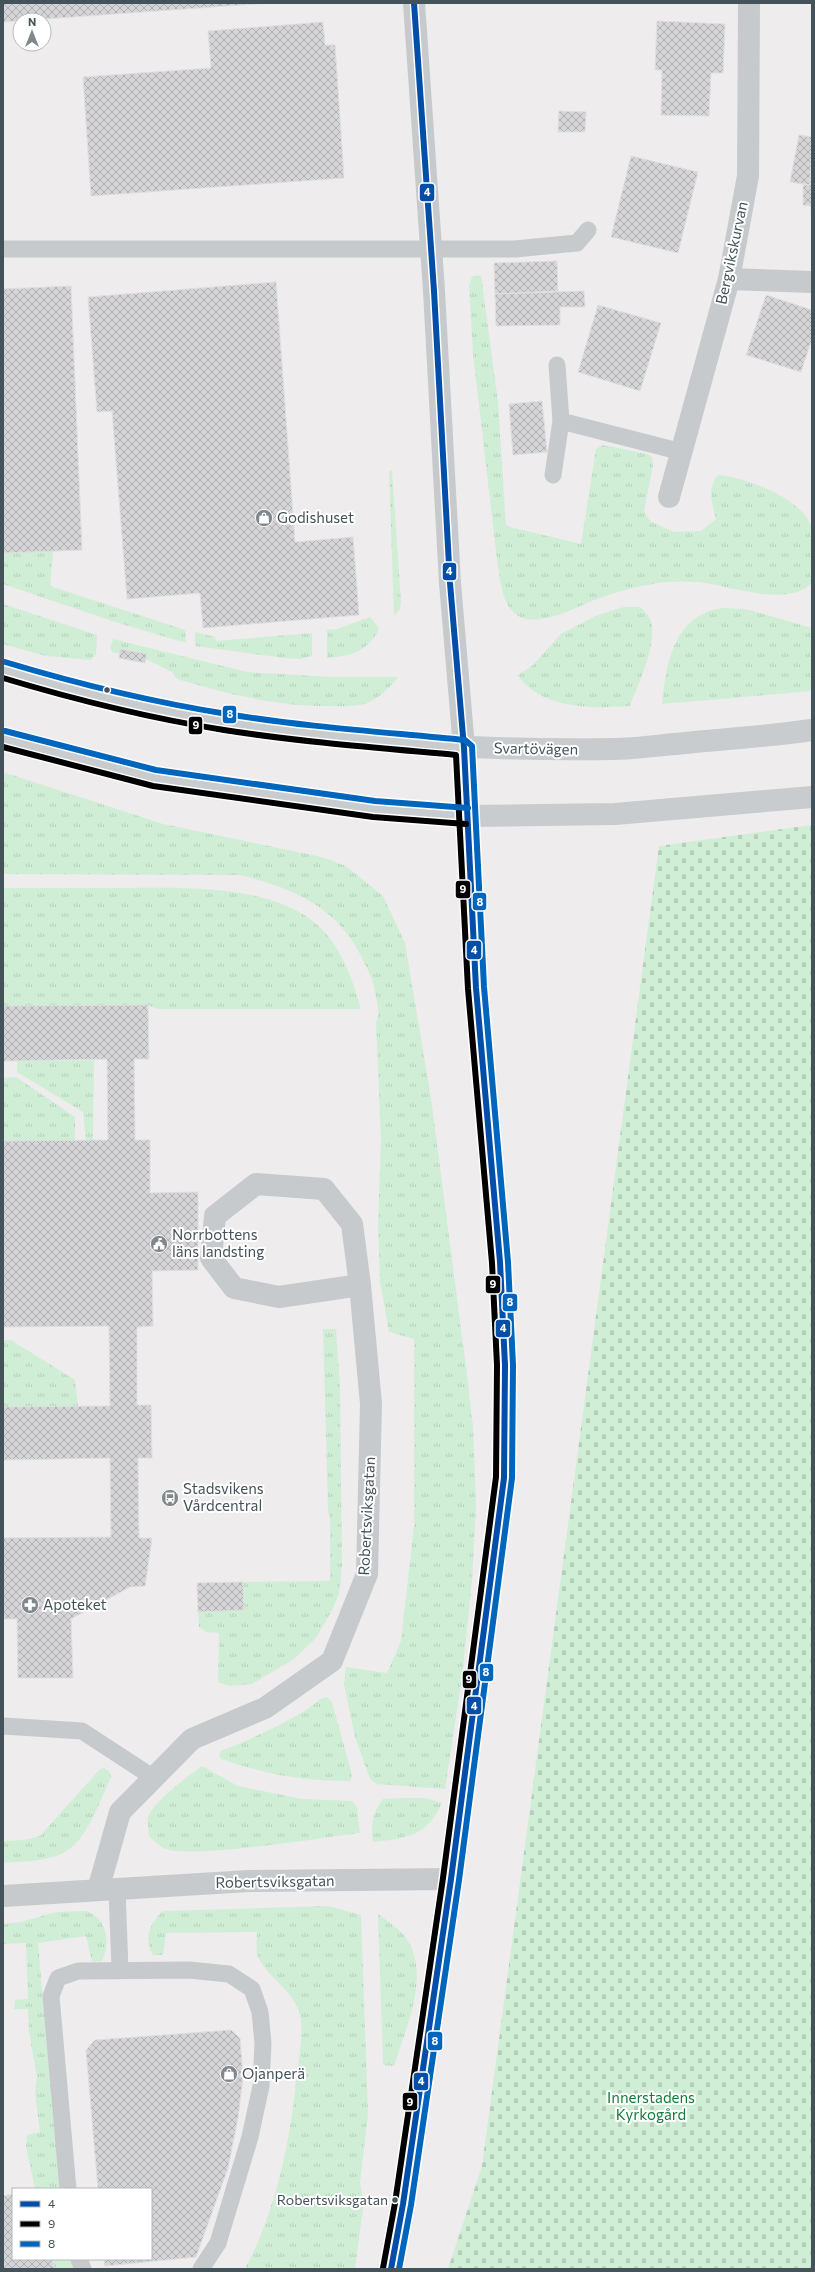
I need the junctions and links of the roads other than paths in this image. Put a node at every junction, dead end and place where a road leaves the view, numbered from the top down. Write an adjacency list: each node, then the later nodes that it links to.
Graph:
1 (414, 3): 5 (street)
2 (749, 3): 6 (street, Bergvikskurvan)
3 (588, 230): 5 (lane)
4 (3, 249): 5 (lane)
5 (431, 250): 16 (street)
6 (729, 279): 7 (street); 10 (street, Bergvikskurvan)
7 (812, 282)
8 (557, 365): 9 (lane)
9 (561, 422): 10 (lane); 11 (lane)
10 (682, 452): 12 (street, Bergvikskurvan)
11 (553, 475)
12 (669, 497)
13 (3, 670): 16 (main road, Svartövägen)
14 (812, 730): 16 (main road, Svartövägen)
15 (3, 739): 18 (main road)
16 (464, 748): 18 (street)
17 (812, 797): 18 (main road)
18 (467, 816): 22 (street)
19 (360, 1285): 19 (street, Robertsviksgatan); 21 (street, Robertsviksgatan)
20 (3, 1726): 21 (lane)
21 (154, 1778): 23 (street, Robertsviksgatan)
22 (451, 1879): 23 (street, Robertsviksgatan); 28 (street)
23 (108, 1890): 24 (street, Robertsviksgatan); 25 (lane)
24 (3, 1896)
25 (120, 1970): 26 (lane); 27 (lane)
26 (68, 2188)
27 (200, 2269)
28 (391, 2269)

